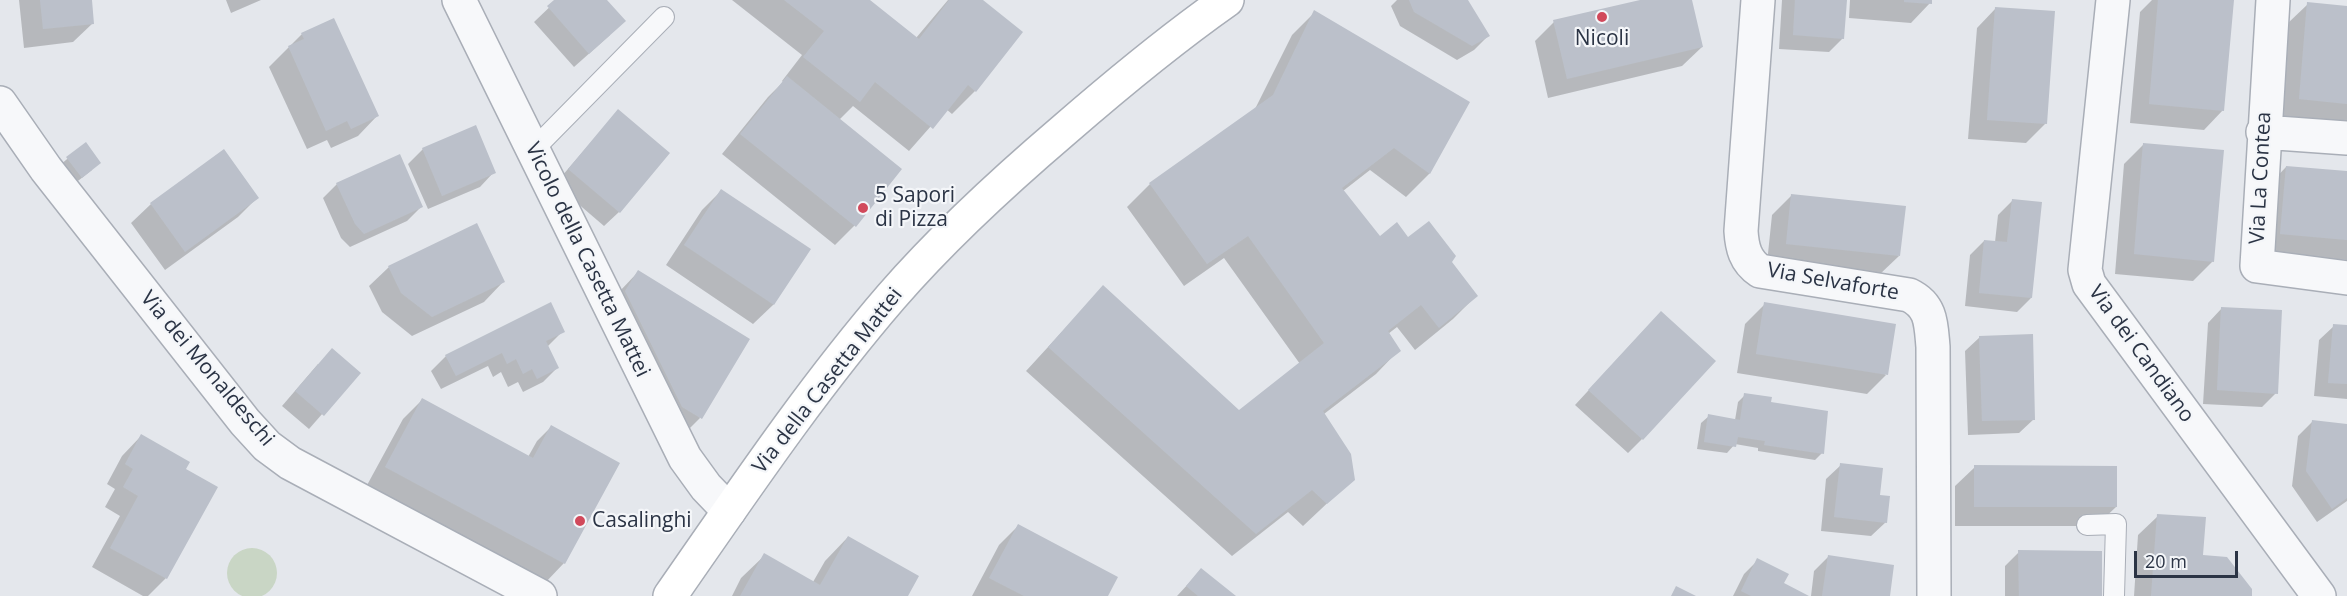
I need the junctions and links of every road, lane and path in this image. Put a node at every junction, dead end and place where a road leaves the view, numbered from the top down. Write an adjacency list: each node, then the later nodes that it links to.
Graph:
1 (1227, 0): 12 (main road, Via della Casetta Mattei)
2 (1758, 0): 16 (street, Via Selvaforte)
3 (2112, 0): 18 (street, Via dei Candiano)
4 (2272, 0): 8 (street, Via La Contea)
5 (460, 1): 10 (street, Vicolo della Casetta Mattei)
6 (664, 16): 10 (lane)
7 (4, 122): 14 (street, Via dei Monaldeschi)
8 (2263, 132): 9 (street); 11 (street, Via La Contea)
9 (2347, 138)
10 (533, 150): 12 (street, Vicolo della Casetta Mattei)
11 (2347, 278)
12 (729, 511): 15 (main road, Via della Casetta Mattei)
13 (2087, 525): 17 (lane)
14 (540, 596)
15 (670, 596)
16 (1934, 596)
17 (2114, 596)
18 (2319, 596)

